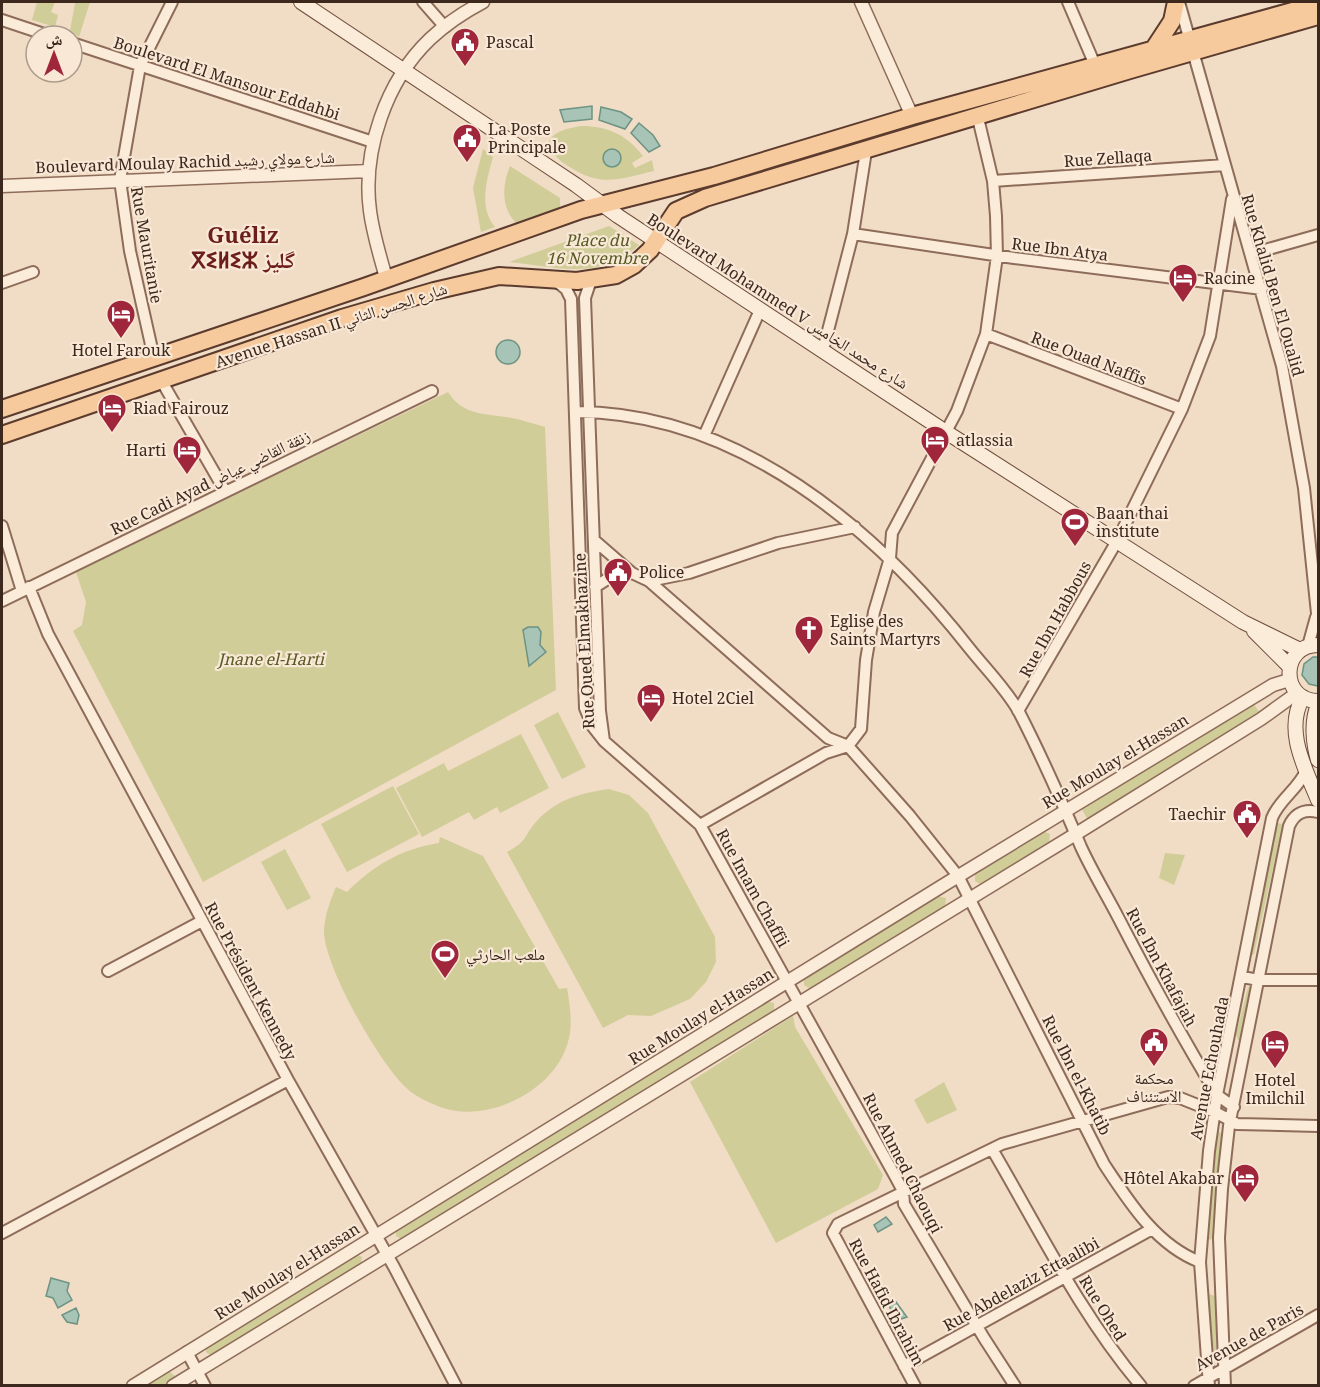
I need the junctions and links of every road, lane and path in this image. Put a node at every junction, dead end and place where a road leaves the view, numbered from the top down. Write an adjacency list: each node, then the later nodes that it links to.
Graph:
1 (172, 2): 17 (street, Rue Mauritanie)
2 (301, 2): 18 (main road, Boulevard Mohammed V شارع محمد الخامس)
3 (423, 2): 12 (street)
4 (482, 2): 12 (street)
5 (861, 2): 19 (street)
6 (1068, 2): 16 (street)
7 (1177, 2): 13 (street, Rue Khalid Ben El Oualid); 15 (main road)
8 (1318, 4): 13 (main road)
9 (1318, 16): 13 (main road)
10 (2, 20): 11 (street)
11 (24, 27)
12 (445, 27): 18 (street)
13 (1191, 46): 15 (main road, Avenue Hassan II شارع الحسن الثاني); 20 (main road, Avenue Hassan II شارع الحسن الثاني); 23 (street, Rue Khalid Ben El Oualid)
14 (84, 47): 17 (street, Boulevard El Mansour Eddahbi)
15 (1153, 50): 16 (main road, Avenue Hassan II شارع الحسن الثاني)
16 (1095, 65): 19 (main road, Avenue Hassan II شارع الحسن الثاني)
17 (140, 66): 21 (street, Boulevard El Mansour Eddahbi); 25 (street, Rue Mauritanie)
18 (406, 71): 21 (street); 29 (main road, Boulevard Mohammed V شارع محمد الخامس)
19 (912, 116): 29 (main road, Avenue Hassan II شارع الحسن الثاني)
20 (978, 117): 22 (main road, Avenue Hassan II شارع الحسن الثاني); 26 (street)
21 (373, 142): 24 (street)
22 (866, 151): 30 (street); 32 (main road, Avenue Hassan II شارع الحسن الثاني)
23 (1225, 165): 26 (street, Rue Zellaqa); 28 (street, Rue Khalid Ben El Oualid)
24 (369, 171): 25 (street, Boulevard Moulay Rachid شارع مولاي رشيد); 36 (street)
25 (120, 180): 27 (street, Boulevard Moulay Rachid شارع مولاي رشيد); 45 (street, Rue Mauritanie)
26 (993, 181): 34 (street)
27 (2, 186)
28 (1232, 194): 33 (street, Rue Khalid Ben El Oualid); 40 (street, Rue Ibn Habbous)
29 (601, 205): 32 (main road, Boulevard Mohammed V شارع محمد الخامس); 36 (main road, Avenue Hassan II شارع الحسن الثاني)
30 (853, 234): 34 (street, Rue Ibn Atya); 44 (street)
31 (1318, 234): 33 (street)
32 (657, 240): 38 (main road, Avenue Hassan II شارع الحسن الثاني); 42 (main road, Boulevard Mohammed V شارع محمد الخامس)
33 (1251, 254): 41 (street, Rue Khalid Ben El Oualid)
34 (997, 256): 40 (street, Rue Ibn Atya); 43 (street)
35 (33, 272): 39 (street)
36 (386, 278): 45 (main road, Avenue Hassan II شارع الحسن الثاني)
37 (554, 279): 38 (main road, Avenue Hassan II شارع الحسن الثاني); 46 (main road, Avenue Hassan II شارع الحسن الثاني); 50 (street, Rue Oued Elmakhazine)
38 (591, 280): 51 (street, Rue Oued Elmakhazine)
39 (2, 283)
40 (1220, 284): 41 (street, Rue Ibn Atya); 49 (street, Rue Ibn Habbous)
41 (1262, 289): 66 (street, Rue Khalid Ben El Oualid)
42 (760, 310): 44 (main road, Boulevard Mohammed V شارع محمد الخامس); 54 (street)
43 (986, 334): 49 (street, Rue Ouad Naffis); 52 (street)
44 (823, 351): 52 (main road, Boulevard Mohammed V شارع محمد الخامس)
45 (154, 358): 48 (main road, Avenue Hassan II شارع الحسن الثاني)
46 (161, 380): 53 (main road, Avenue Hassan II شارع الحسن الثاني); 55 (street)
47 (432, 391): 55 (street, Rue Cadi Ayad زنقة القاضي عياض)
48 (2, 409)
49 (1182, 409): 59 (street, Rue Ibn Habbous)
50 (576, 411): 51 (street, Rue Ibn Khafajah); 73 (street, Rue Oued Elmakhazine)
51 (589, 411): 54 (street, Rue Ibn Khafajah); 58 (street, Rue Oued Elmakhazine)
52 (945, 432): 59 (main road, Boulevard Mohammed V شارع محمد الخامس); 60 (street)
53 (2, 435)
54 (704, 436): 57 (street, Rue Ibn Khafajah)
55 (225, 491): 64 (street, Rue Cadi Ayad زنقة القاضي عياض)
56 (2, 526): 64 (street, Rue Président Kennedy)
57 (855, 527): 60 (street, Rue Ibn Khafajah); 62 (street)
58 (594, 540): 61 (street); 63 (street, Rue Oued Elmakhazine)
59 (1117, 541): 67 (main road, Boulevard Mohammed V شارع محمد الخامس); 72 (street, Rue Ibn Habbous)
60 (890, 558): 72 (street, Rue Ibn Khafajah); 74 (street)
61 (632, 573): 62 (street); 63 (street)
62 (649, 581): 74 (street)
63 (595, 587): 73 (street, Rue Oued Elmakhazine)
64 (26, 589): 65 (street, Rue Cadi Ayad زنقة القاضي عياض); 84 (street, Rue Président Kennedy)
65 (2, 601)
66 (1317, 620): 68 (street, Rue Khalid Ben El Oualid)
67 (1243, 621): 68 (main road, Boulevard Mohammed V شارع محمد الخامس); 69 (main road, Boulevard Mohammed V شارع محمد الخامس)
68 (1309, 647): 69 (main road)
69 (1289, 673): 70 (main road, Boulevard Mohammed V شارع محمد الخامس); 78 (street, Rue Moulay el-Hassan)
70 (1300, 695): 71 (main road); 76 (main road); 81 (street)
71 (1318, 703): 75 (main road)
72 (1018, 711): 78 (street, Rue Ibn Khafajah)
73 (604, 741): 80 (street, Rue Imam Chaffii)
74 (848, 746): 80 (street); 82 (street, Rue Ibn el-Khatib)
75 (1318, 760)
76 (1306, 771): 77 (main road); 86 (street, Avenue Echouhada)
77 (1318, 800)
78 (1066, 811): 81 (street, Rue Ibn Khafajah); 82 (street, Rue Moulay el-Hassan)
79 (1318, 812): 87 (street, Avenue Echouhada)
80 (700, 825): 89 (street, Rue Imam Chaffii)
81 (1075, 833): 83 (street); 92 (street, Rue Ibn Khafajah)
82 (958, 876): 83 (street, Rue Ibn el-Khatib); 89 (street, Rue Moulay el-Hassan)
83 (970, 898): 90 (street); 95 (street, Rue Ibn el-Khatib)
84 (202, 921): 85 (street); 91 (street, Rue Président Kennedy)
85 (108, 971)
86 (1242, 977): 87 (street); 92 (street, Avenue Echouhada)
87 (1259, 980): 88 (street); 93 (street, Avenue Echouhada)
88 (1318, 980)
89 (788, 982): 90 (street, Rue Ahmed Chaouqi); 102 (street, Rue Moulay el-Hassan)
90 (799, 1002): 99 (street, Rue Ahmed Chaouqi); 103 (street)
91 (288, 1080): 101 (street); 102 (street, Rue Président Kennedy)
92 (1217, 1095): 93 (street, Rue Ibn Khafajah); 94 (street, Avenue Echouhada)
93 (1234, 1107): 96 (street, Avenue Echouhada)
94 (1215, 1112): 95 (street); 96 (street); 104 (street, Avenue Echouhada)
95 (1083, 1119): 98 (street); 100 (street, Rue Ibn el-Khatib)
96 (1232, 1122): 97 (street); 110 (street, Avenue Echouhada)
97 (1318, 1126)
98 (992, 1149): 99 (street); 105 (street, Rue Ohed)
99 (903, 1191): 107 (street, Rue Ahmed Chaouqi); 109 (street, Rue Hafid Ibrahim)
100 (1152, 1229): 104 (street, Rue Ibn el-Khatib); 105 (street, Rue Abdelaziz Ettaalibi)
101 (2, 1233)
102 (376, 1235): 103 (street, Rue Président Kennedy); 108 (street, Rue Moulay el-Hassan)
103 (387, 1254): 111 (street); 116 (street, Rue Président Kennedy)
104 (1200, 1262): 112 (street, Avenue Echouhada)
105 (1066, 1277): 107 (street, Rue Abdelaziz Ettaalibi); 119 (street, Rue Ohed)
106 (1318, 1315): 110 (street, Avenue de Paris)
107 (976, 1325): 109 (street, Rue Abdelaziz Ettaalibi); 118 (street, Rue Ahmed Chaouqi)
108 (186, 1352): 111 (street); 113 (street, Rue Moulay el-Hassan)
109 (904, 1366): 117 (street, Rue Hafid Ibrahim)
110 (1225, 1369): 112 (street, Avenue de Paris); 121 (street, Avenue Echouhada)
111 (198, 1371): 114 (street); 115 (street)
112 (1209, 1382): 120 (street, Avenue de Paris)
113 (133, 1386)
114 (173, 1386)
115 (206, 1386)
116 (456, 1386)
117 (915, 1386)
118 (1016, 1386)
119 (1141, 1386)
120 (1194, 1386)
121 (1225, 1386)

